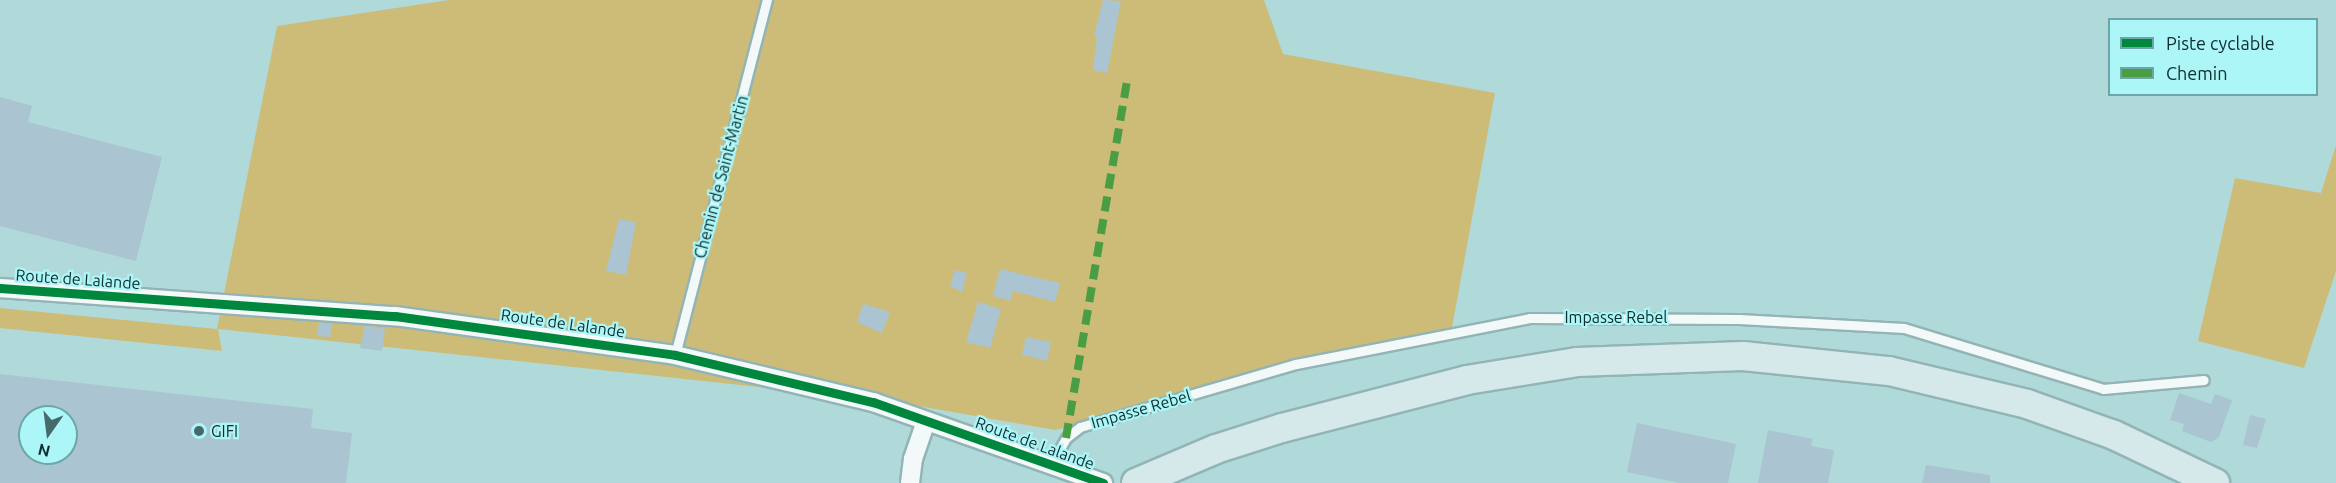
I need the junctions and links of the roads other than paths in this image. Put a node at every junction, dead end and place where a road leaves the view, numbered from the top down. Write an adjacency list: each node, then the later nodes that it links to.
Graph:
1 (767, 0): 3 (lane, Chemin de Saint-Martin)
2 (0, 288): 3 (street, Route de Lalande)
3 (675, 355): 5 (street, Route de Lalande)
4 (2204, 380): 6 (lane, Impasse Rebel)
5 (926, 421): 6 (street, Route de Lalande); 7 (street)
6 (1051, 465): 8 (street, Route de Lalande)
7 (910, 483)
8 (1103, 483)
9 (1137, 483): 10 (main road)
10 (2215, 483)

